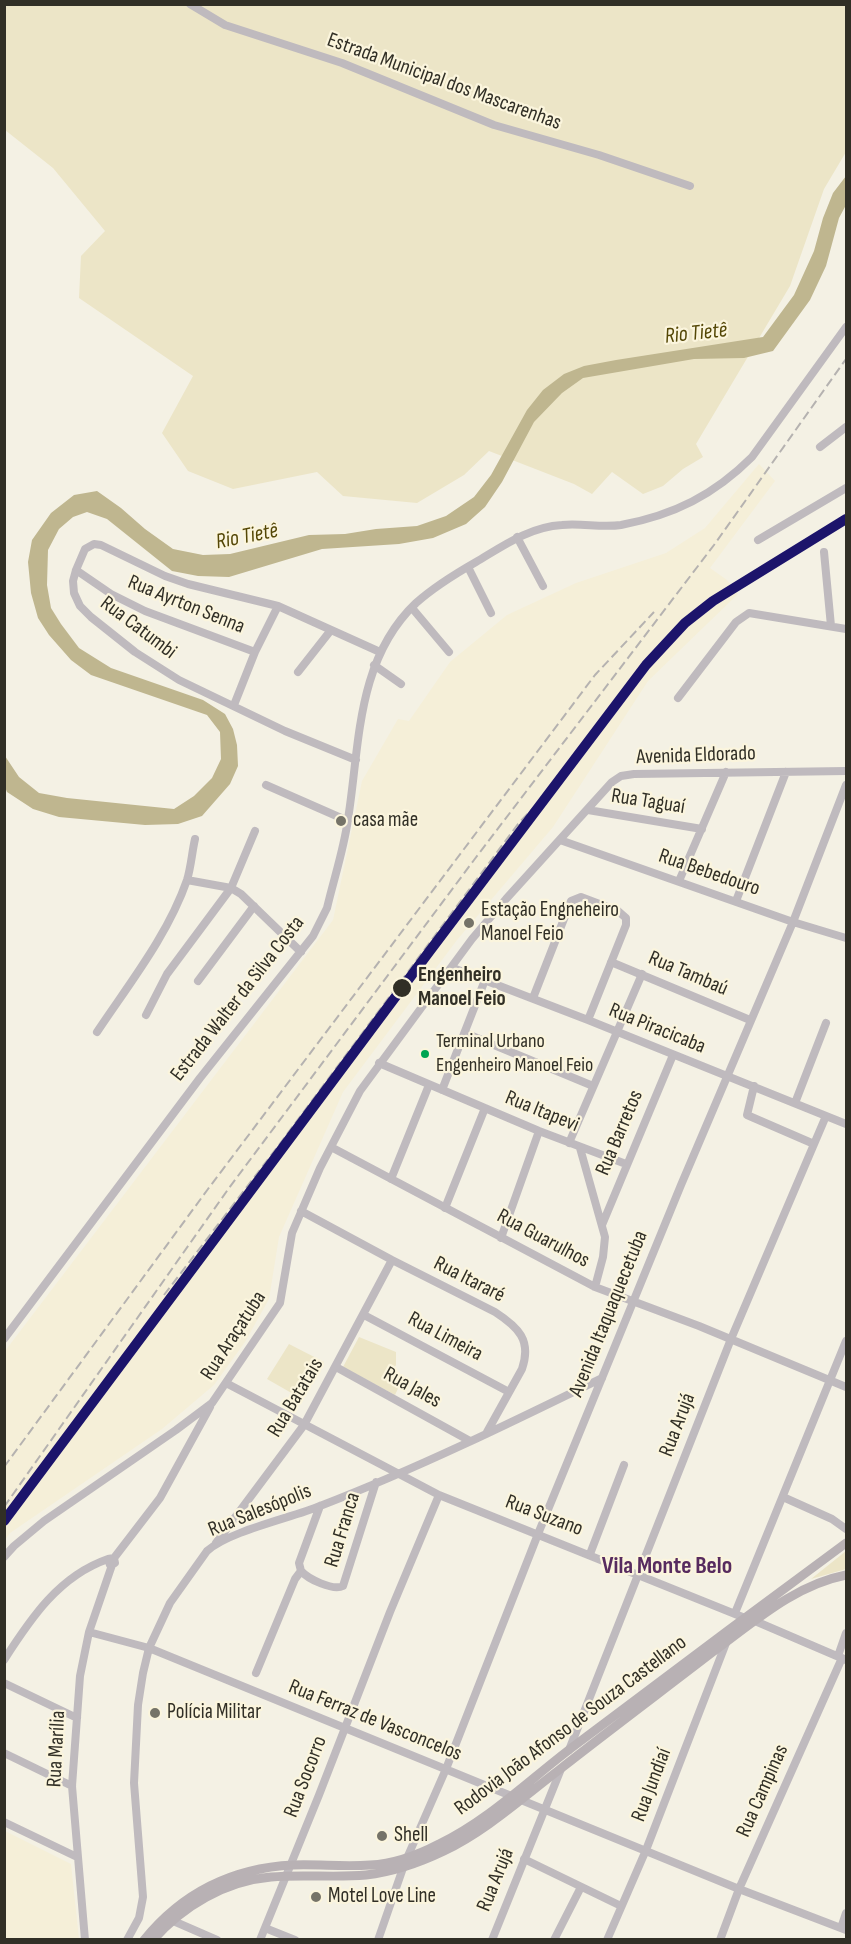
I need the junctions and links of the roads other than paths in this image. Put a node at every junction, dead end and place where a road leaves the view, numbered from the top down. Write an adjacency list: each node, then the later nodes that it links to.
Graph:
1 (190, 4): 2 (street, Estrada Municipal dos Mascarenhas)
2 (690, 186)
3 (846, 327): 7 (street, Estrada Walter da Silva Costa)
4 (846, 427): 5 (street)
5 (820, 447)
6 (846, 488): 8 (street)
7 (517, 537): 10 (street, Estrada Walter da Silva Costa); 12 (street)
8 (758, 540)
9 (824, 552): 16 (street)
10 (468, 567): 14 (street, Estrada Walter da Silva Costa); 15 (street)
11 (75, 570): 13 (street); 19 (street, Rua Ayrton Senna); 26 (street, Rua Catumbi)
12 (543, 586)
13 (278, 606): 18 (street); 19 (street)
14 (412, 608): 20 (street, Estrada Walter da Silva Costa); 21 (street)
15 (491, 613)
16 (831, 626): 17 (street); 25 (street)
17 (846, 629)
18 (331, 630): 20 (street); 23 (street)
19 (255, 652): 26 (street)
20 (380, 652): 22 (street, Estrada Walter da Silva Costa)
21 (449, 652)
22 (374, 665): 24 (street); 27 (street, Estrada Walter da Silva Costa)
23 (298, 672)
24 (401, 684)
25 (678, 698)
26 (234, 705): 27 (street, Rua Catumbi)
27 (356, 760): 34 (street, Estrada Walter da Silva Costa)
28 (846, 771): 30 (street, Avenida Eldorado)
29 (726, 772): 30 (street, Avenida Eldorado); 33 (street, Avenida Eldorado); 35 (street)
30 (786, 772): 42 (street)
31 (266, 785): 34 (street)
32 (846, 785): 44 (street, Avenida Itaquaquecetuba)
33 (588, 810): 35 (street, Rua Taguaí); 38 (street, Avenida Eldorado)
34 (348, 821): 46 (street, Estrada Walter da Silva Costa)
35 (702, 829): 40 (street)
36 (255, 831): 41 (street)
37 (195, 838): 39 (street)
38 (560, 840): 40 (street, Rua Bebedouro); 48 (street, Avenida Eldorado)
39 (187, 880): 41 (street); 58 (street)
40 (678, 881): 42 (street, Rua Bebedouro)
41 (231, 888): 43 (street); 53 (street)
42 (736, 901): 44 (street, Rua Bebedouro)
43 (254, 906): 46 (street); 51 (street)
44 (793, 922): 45 (street, Rua Bebedouro); 55 (street, Avenida Itaquaquecetuba)
45 (846, 938)
46 (301, 952): 86 (street, Estrada Walter da Silva Costa)
47 (611, 962): 49 (street, Rua Tambaú); 52 (street); 54 (street)
48 (453, 968): 50 (street, Rua Piracicaba); 61 (street, Rua Araçatuba)
49 (642, 974): 55 (street, Rua Tambaú); 57 (street)
50 (485, 980): 52 (street, Rua Piracicaba); 59 (street)
51 (198, 981)
52 (533, 998): 54 (street, Rua Piracicaba)
53 (146, 1015)
54 (588, 1020): 57 (street, Rua Piracicaba)
55 (750, 1020): 62 (street, Avenida Itaquaquecetuba)
56 (826, 1023): 67 (street)
57 (617, 1031): 60 (street, Rua Piracicaba); 64 (street)
58 (97, 1032)
59 (465, 1034): 64 (street); 66 (street)
60 (673, 1055): 62 (street, Rua Piracicaba); 76 (street, Rua Barretos)
61 (379, 1064): 63 (street, Rua Itapevi); 74 (street, Rua Araçatuba)
62 (726, 1077): 65 (street, Rua Piracicaba); 84 (street, Avenida Itaquaquecetuba)
63 (429, 1085): 66 (street, Rua Itapevi); 77 (street)
64 (593, 1086): 72 (street)
65 (754, 1086): 67 (street, Rua Piracicaba); 73 (street)
66 (442, 1090): 68 (street, Rua Itapevi)
67 (795, 1103): 69 (street, Rua Piracicaba)
68 (485, 1108): 71 (street, Rua Itapevi); 78 (street)
69 (826, 1116): 70 (street, Rua Piracicaba); 73 (street, Rua Arujá)
70 (846, 1124)
71 (540, 1131): 72 (street, Rua Itapevi); 81 (street)
72 (568, 1143): 75 (street, Rua Itapevi)
73 (814, 1144): 87 (street, Rua Arujá)
74 (331, 1147): 77 (street, Rua Guarulhos); 79 (street, Rua Araçatuba)
75 (580, 1148): 76 (street, Rua Itapevi); 80 (street)
76 (626, 1164): 80 (street, Rua Barretos)
77 (391, 1179): 78 (street, Rua Guarulhos)
78 (445, 1208): 81 (street, Rua Guarulhos)
79 (301, 1210): 82 (street, Rua Itararé); 92 (street, Rua Araçatuba)
80 (602, 1225): 83 (street)
81 (501, 1238): 83 (street, Rua Guarulhos)
82 (392, 1260): 85 (street, Rua Batatais); 94 (street, Rua Itararé)
83 (595, 1287): 84 (street, Rua Guarulhos)
84 (635, 1302): 87 (street, Rua Guarulhos); 90 (street, Avenida Itaquaquecetuba)
85 (364, 1315): 89 (street, Rua Batatais); 94 (street, Rua Limeira)
86 (4, 1339)
87 (731, 1340): 91 (street, Rua Guarulhos); 113 (street, Rua Arujá)
88 (846, 1341): 91 (street)
89 (336, 1367): 96 (street, Rua Batatais); 98 (street, Rua Jales)
90 (602, 1378): 97 (street, Rua Salesópolis); 106 (street, Avenida Itaquaquecetuba)
91 (831, 1380): 93 (street, Rua Guarulhos); 103 (street)
92 (226, 1383): 95 (street, Rua Araçatuba); 96 (street, Rua Suzano)
93 (846, 1386)
94 (509, 1392): 97 (street, Rua Itararé)
95 (212, 1402): 110 (street, Rua Araçatuba); 111 (street, Rua Marília)
96 (304, 1425): 100 (street, Rua Suzano); 108 (street, Rua Batatais)
97 (487, 1433): 98 (street, Rua Salesópolis)
98 (470, 1441): 100 (street, Rua Salesópolis)
99 (624, 1465): 109 (street)
100 (397, 1473): 101 (street, Rua Salesópolis); 102 (street, Rua Suzano)
101 (376, 1482): 104 (street, Rua Salesópolis); 112 (street, Rua Franca)
102 (439, 1495): 106 (street, Rua Suzano); 126 (street, Rua Socorro)
103 (783, 1497): 105 (street); 115 (street)
104 (320, 1506): 108 (street, Rua Salesópolis); 112 (street)
105 (846, 1529)
106 (538, 1534): 109 (street, Rua Suzano); 130 (street, Avenida Itaquaquecetuba)
107 (846, 1543): 116 (main road, Rodovia João Afonso de Souza Castellano)
108 (215, 1544): 120 (street, Rua Salesópolis)
109 (590, 1554): 113 (street, Rua Suzano)
110 (4, 1557)
111 (111, 1561): 117 (street, Rua Marília); 122 (street)
112 (301, 1571): 123 (street)
113 (639, 1574): 115 (street, Rua Suzano); 127 (street, Rua Arujá)
114 (846, 1575): 116 (main road, Rodovia João Afonso de Souza Castellano)
115 (735, 1613): 116 (street, Rua Suzano)
116 (750, 1620): 119 (main road, Rodovia João Afonso de Souza Castellano); 121 (street, Rua Suzano); 127 (main road, Rodovia João Afonso de Souza Castellano)
117 (89, 1632): 120 (street, Rua Ferraz de Vasconcelos); 125 (street, Rua Marília)
118 (846, 1633): 121 (street, Rua Campinas)
119 (726, 1643): 129 (main road, Rodovia João Afonso de Souza Castellano); 136 (street, Rua Jundiaí)
120 (149, 1648): 126 (street, Rua Ferraz de Vasconcelos); 151 (street, Rua Salesópolis)
121 (842, 1658): 144 (street, Rua Campinas)
122 (4, 1660)
123 (256, 1672)
124 (4, 1683): 125 (street)
125 (77, 1718): 131 (street, Rua Marília)
126 (344, 1729): 130 (street, Rua Ferraz de Vasconcelos); 140 (street, Rua Socorro)
127 (569, 1750): 132 (main road, Rodovia João Afonso de Souza Castellano)
128 (4, 1753): 131 (street)
129 (561, 1768): 133 (main road, Rodovia João Afonso de Souza Castellano); 134 (street, Rua Arujá)
130 (446, 1769): 132 (street, Rua Ferraz de Vasconcelos); 138 (street, Avenida Itaquaquecetuba)
131 (72, 1786): 137 (street, Rua Marília)
132 (510, 1796): 133 (street, Rua Ferraz de Vasconcelos); 138 (main road, Rodovia João Afonso de Souza Castellano)
133 (520, 1800): 134 (street, Rua Ferraz de Vasconcelos); 141 (main road, Rodovia João Afonso de Souza Castellano)
134 (544, 1810): 136 (street, Rua Ferraz de Vasconcelos); 139 (street, Rua Arujá)
135 (4, 1822): 137 (street)
136 (646, 1850): 144 (street, Rua Ferraz de Vasconcelos); 145 (street, Rua Jundiaí)
137 (77, 1857): 150 (street, Rua Marília)
138 (407, 1858): 140 (main road, Rodovia João Afonso de Souza Castellano)
139 (524, 1859): 143 (street); 158 (street, Rua Arujá)
140 (291, 1865): 142 (street, Rua Socorro); 152 (main road, Rodovia João Afonso de Souza Castellano)
141 (403, 1868): 142 (main road, Rodovia João Afonso de Souza Castellano); 157 (street)
142 (286, 1876): 147 (main road, Rodovia João Afonso de Souza Castellano); 148 (street, Rua Socorro)
143 (581, 1887): 145 (street); 159 (street)
144 (739, 1889): 149 (street, Rua Ferraz de Vasconcelos); 161 (street, Rua Campinas)
145 (621, 1906): 160 (street, Rua Jundiaí)
146 (846, 1913): 149 (street)
147 (171, 1920): 153 (main road, Rodovia João Afonso de Souza Castellano); 154 (street)
148 (265, 1928): 155 (street, Rua Socorro); 156 (street)
149 (844, 1929)
150 (85, 1940)
151 (127, 1940)
152 (144, 1940)
153 (153, 1940)
154 (217, 1940)
155 (260, 1940)
156 (295, 1940)
157 (378, 1940)
158 (492, 1940)
159 (554, 1940)
160 (607, 1940)
161 (720, 1940)

